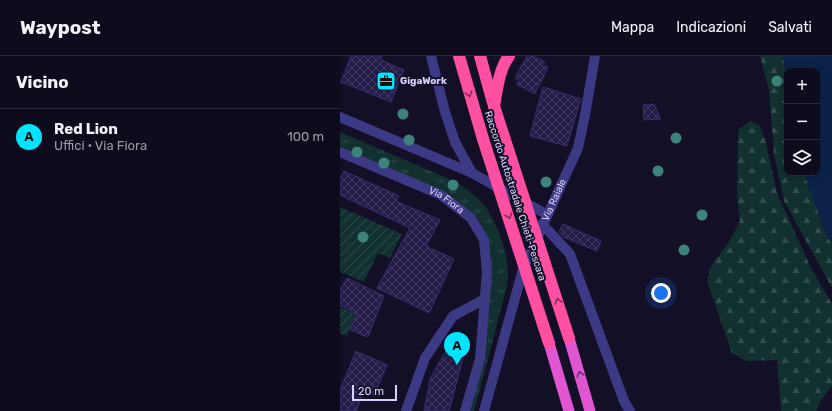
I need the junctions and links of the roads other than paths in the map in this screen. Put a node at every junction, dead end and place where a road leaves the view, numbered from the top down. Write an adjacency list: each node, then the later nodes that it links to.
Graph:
1 (431, 56): 9 (street)
2 (459, 56): 14 (highway, Raccordo Autostradale Chieti-Pescara, one-way to 14, bridge)
3 (480, 56): 6 (highway, Raccordo Autostradale Chieti-Pescara)
4 (509, 56): 6 (highway)
5 (595, 56): 10 (street, Via Raiale)
6 (494, 106): 13 (highway, Raccordo Autostradale Chieti-Pescara, one-way to 6, bridge)
7 (340, 117): 9 (street)
8 (340, 152): 12 (street, Via Fiora)
9 (472, 173): 10 (street)
10 (546, 214): 11 (street, Via Raiale)
11 (542, 224): 17 (street, Via Raiale); 20 (street)
12 (483, 300): 15 (street); 16 (street, Via Fiora)
13 (569, 338): 19 (highway, one-way to 13)
14 (549, 343): 18 (highway)
15 (406, 411)
16 (465, 411)
17 (484, 411)
18 (569, 411)
19 (590, 411)
20 (630, 411)

